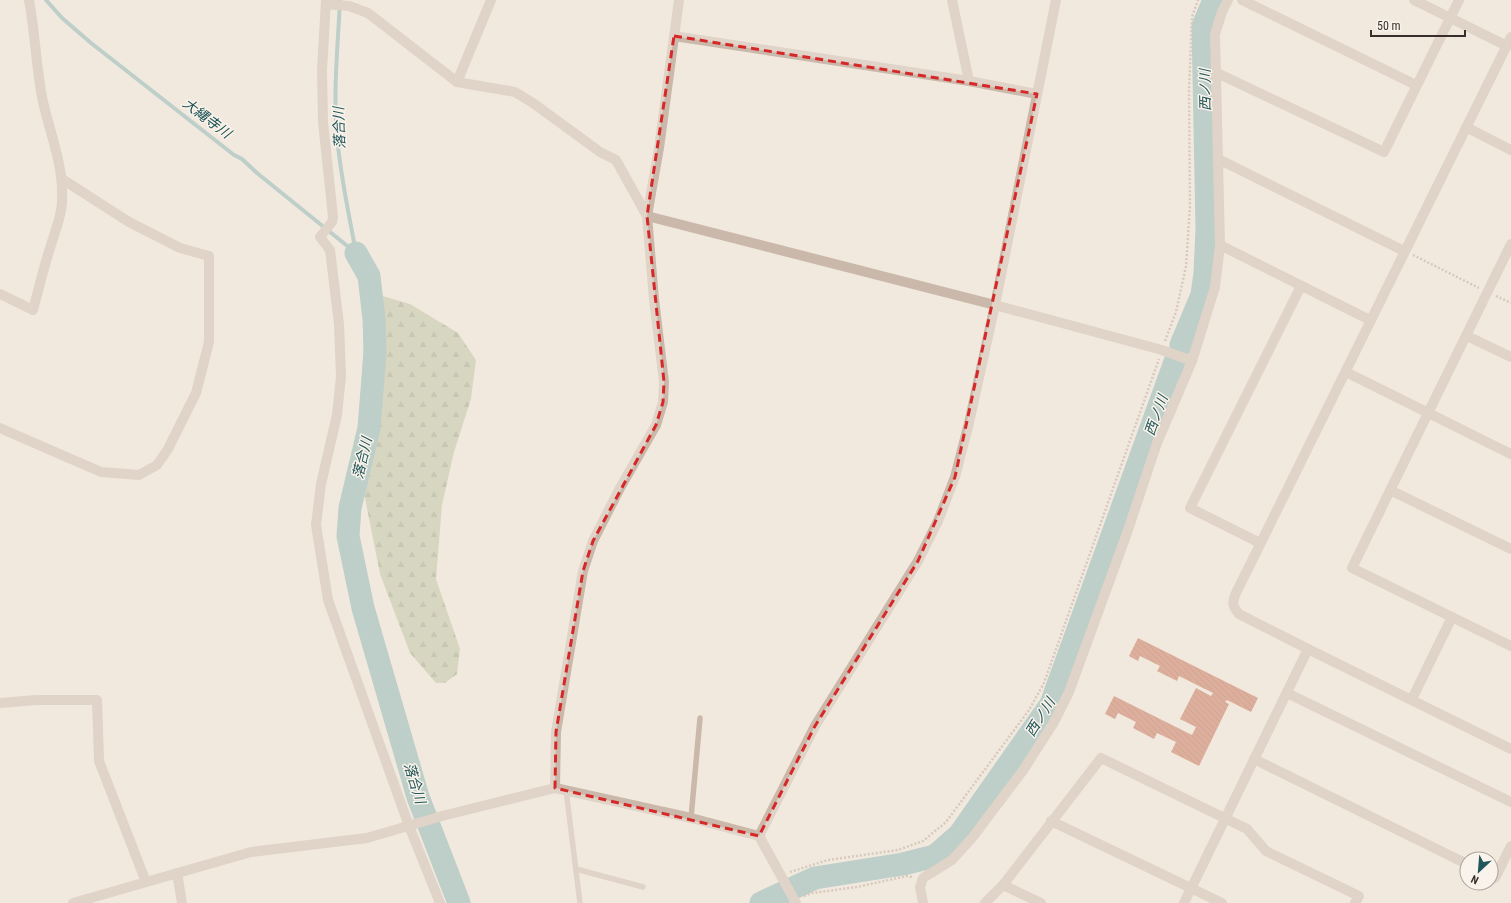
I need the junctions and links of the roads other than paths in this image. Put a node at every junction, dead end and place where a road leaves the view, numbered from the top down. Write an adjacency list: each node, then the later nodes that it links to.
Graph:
1 (29, 0): 22 (street)
2 (491, 0): 15 (street)
3 (679, 0): 12 (street)
4 (952, 0): 16 (street)
5 (1056, 0): 18 (street)
6 (1228, 0): 14 (street)
7 (1242, 0): 17 (street)
8 (1414, 0): 11 (street)
9 (1459, 0): 11 (street)
10 (325, 1): 15 (street); 56 (street)
11 (1450, 18): 13 (street); 17 (street)
12 (674, 36): 16 (street); 23 (street)
13 (1509, 42): 19 (street)
14 (1217, 73): 17 (street); 21 (street)
15 (458, 82): 23 (street)
16 (969, 82): 18 (street)
17 (1416, 85)
18 (1037, 94): 29 (street)
19 (1466, 127): 20 (street); 26 (street)
20 (1511, 150)
21 (1218, 159): 24 (street); 26 (street)
22 (62, 179): 28 (street); 36 (street)
23 (647, 216): 29 (street); 50 (street)
24 (1220, 245): 27 (street); 33 (street)
25 (1510, 246): 31 (street)
26 (1404, 251): 30 (street)
27 (1301, 286): 30 (street); 39 (street)
28 (0, 294)
29 (994, 305): 33 (street); 57 (street)
30 (1370, 320): 34 (street)
31 (1467, 336): 32 (street); 35 (street)
32 (1511, 357)
33 (1192, 361): 72 (street)
34 (1346, 372): 35 (street); 39 (street)
35 (1428, 414): 37 (street); 38 (street)
36 (0, 428)
37 (1511, 454)
38 (1390, 490): 40 (street); 41 (street)
39 (1260, 543): 43 (street)
40 (1511, 549)
41 (1452, 617): 42 (street); 45 (street)
42 (1511, 646)
43 (1308, 649): 44 (street); 45 (street)
44 (1287, 692): 49 (street); 52 (street)
45 (1412, 699): 48 (street)
46 (0, 703): 63 (street)
47 (700, 718): 53 (lane)
48 (1511, 749)
49 (1254, 759): 54 (street); 59 (street)
50 (555, 788): 51 (street); 56 (street)
51 (566, 790): 53 (street); 60 (lane)
52 (1511, 802)
53 (691, 818): 57 (street)
54 (1226, 818): 55 (street); 66 (street); 77 (street)
55 (1051, 820): 64 (street); 66 (street)
56 (412, 826): 62 (street); 70 (street)
57 (759, 836): 67 (street)
58 (1511, 846): 61 (street)
59 (1459, 860)
60 (576, 869): 65 (lane); 71 (lane)
61 (1499, 870)
62 (177, 873): 63 (street); 69 (street)
63 (146, 882): 68 (street)
64 (1003, 885): 73 (street); 74 (street)
65 (643, 887)
66 (1192, 888): 75 (street); 76 (street)
67 (792, 900)
68 (73, 903)
69 (182, 903)
70 (440, 903)
71 (580, 903)
72 (923, 903)
73 (985, 903)
74 (1041, 903)
75 (1184, 903)
76 (1222, 903)
77 (1355, 903)

